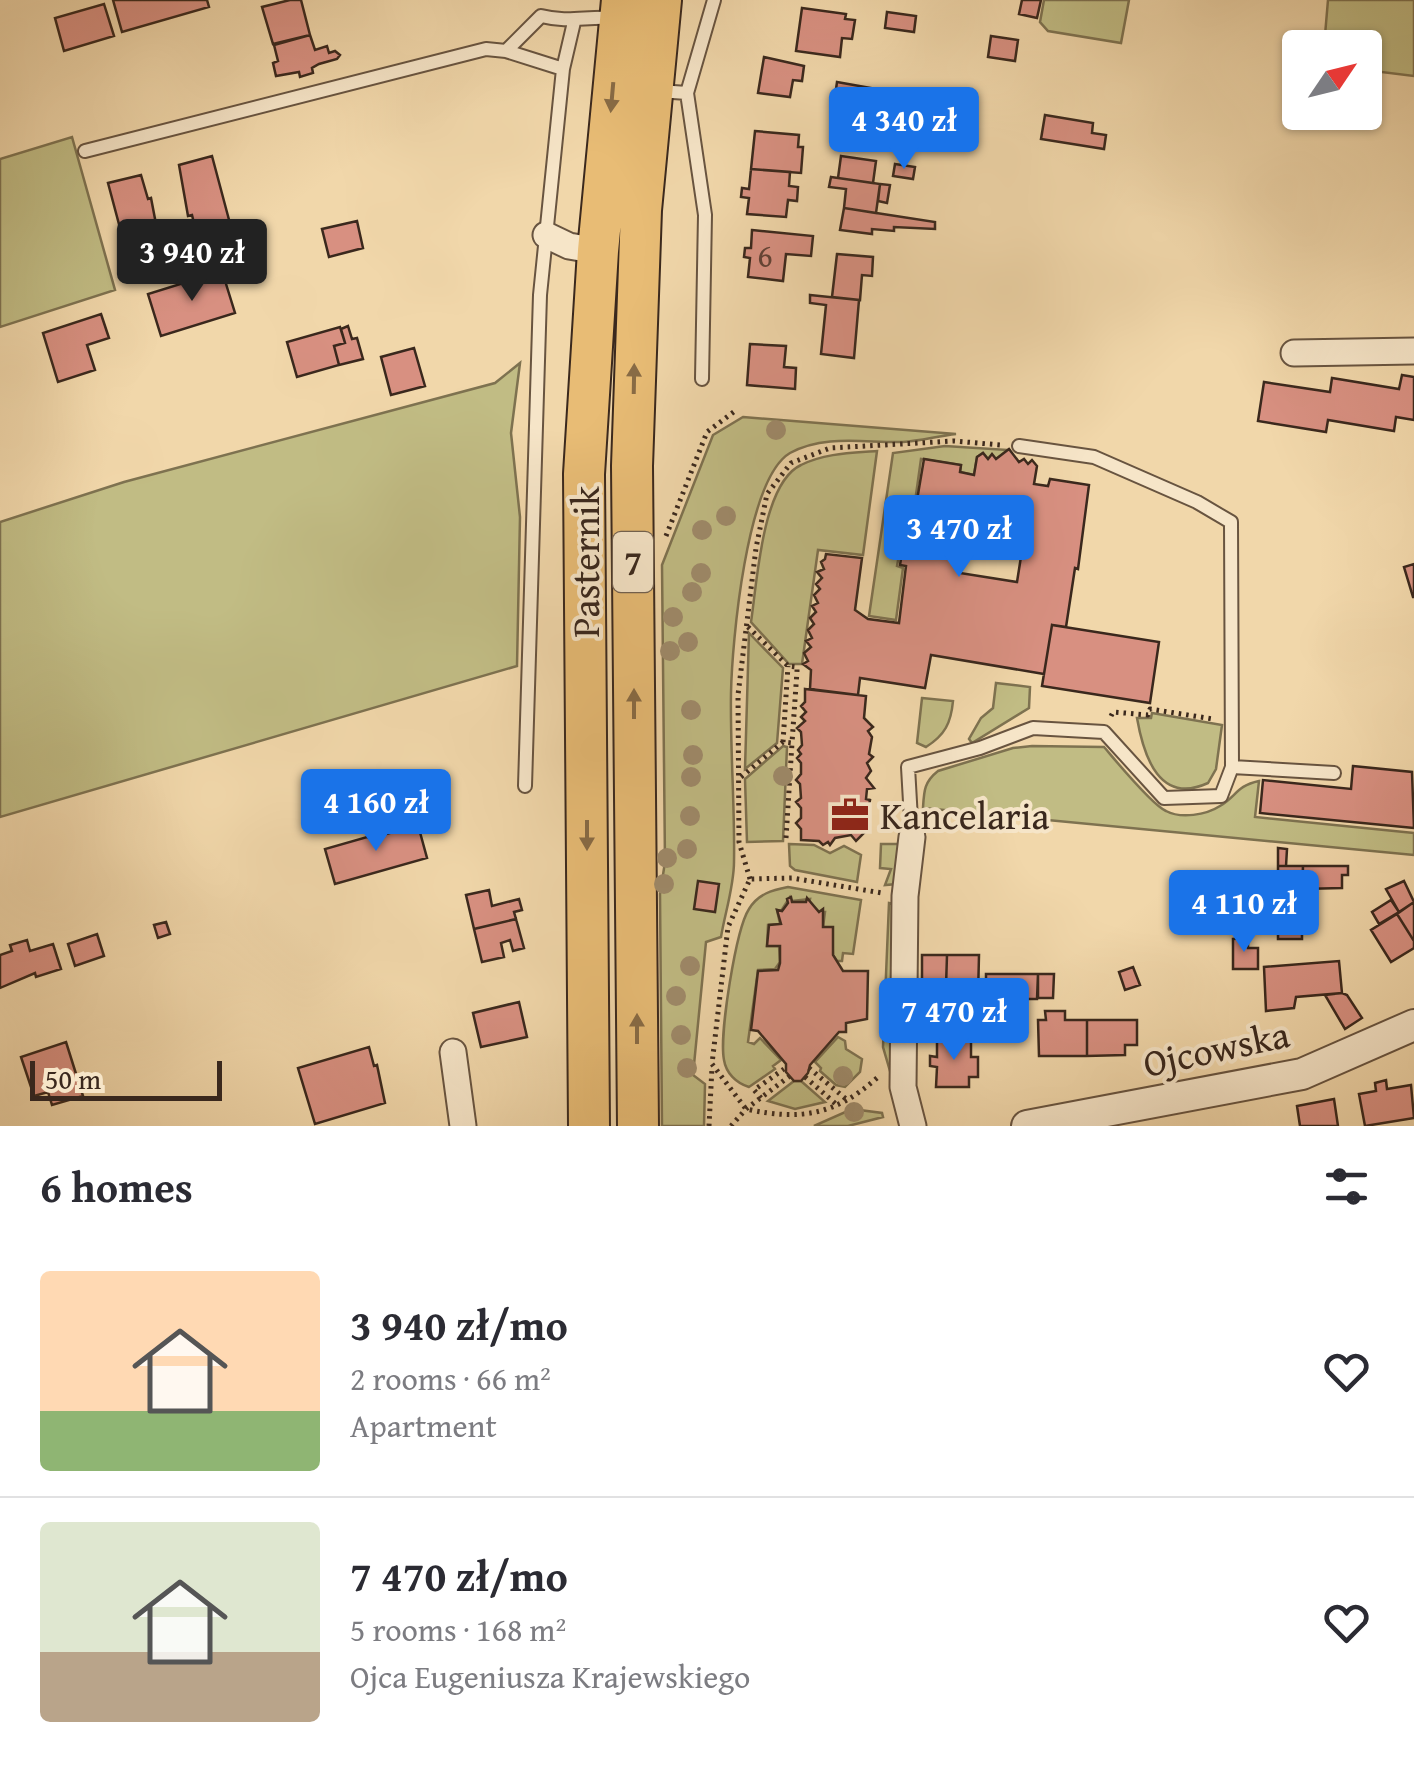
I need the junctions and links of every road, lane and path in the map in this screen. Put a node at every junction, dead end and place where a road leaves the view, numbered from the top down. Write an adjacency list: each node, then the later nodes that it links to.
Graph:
1 (661, 0): 7 (main road, Pasternik / 7)
2 (714, 0): 7 (lane)
3 (620, 9): 4 (lane); 10 (main road, Pasternik / 7, one-way to 10)
4 (574, 22): 5 (lane); 6 (lane)
5 (506, 51): 6 (lane); 8 (lane)
6 (563, 69): 9 (lane)
7 (670, 92): 13 (lane); 46 (main road, Pasternik / 7, one-way to 7)
8 (85, 150)
9 (546, 236): 10 (street); 26 (lane)
10 (598, 250): 45 (main road, Pasternik / 7, one-way to 45)
11 (1414, 351): 12 (street)
12 (1294, 353)
13 (702, 379)
14 (735, 411): 16 (path)
15 (1019, 446): 17 (path); 19 (lane)
16 (660, 549)
17 (745, 624): 18 (path); 25 (path)
18 (788, 666): 21 (path); 22 (path)
19 (1232, 722): 20 (path); 23 (lane)
20 (1104, 732): 23 (lane); 27 (lane)
21 (783, 742): 22 (path); 25 (path)
22 (792, 744): 28 (path)
23 (1232, 767): 24 (lane)
24 (1334, 772)
25 (740, 776): 29 (path)
26 (525, 786)
27 (912, 836): 30 (street)
28 (786, 838)
29 (750, 879): 30 (path); 34 (path)
30 (905, 896): 49 (street)
31 (1414, 1024): 43 (street, Ojcowska)
32 (453, 1052): 44 (street)
33 (878, 1061): 40 (path)
34 (712, 1064): 42 (path); 47 (path)
35 (784, 1068): 39 (path)
36 (809, 1068): 40 (path)
37 (790, 1076): 39 (path)
38 (805, 1076): 41 (path)
39 (761, 1098): 42 (path)
40 (846, 1099): 41 (path)
41 (837, 1105): 42 (path)
42 (746, 1110): 48 (path)
43 (1037, 1125)
44 (464, 1126)
45 (588, 1126)
46 (638, 1126)
47 (710, 1126)
48 (731, 1126)
49 (912, 1126)

